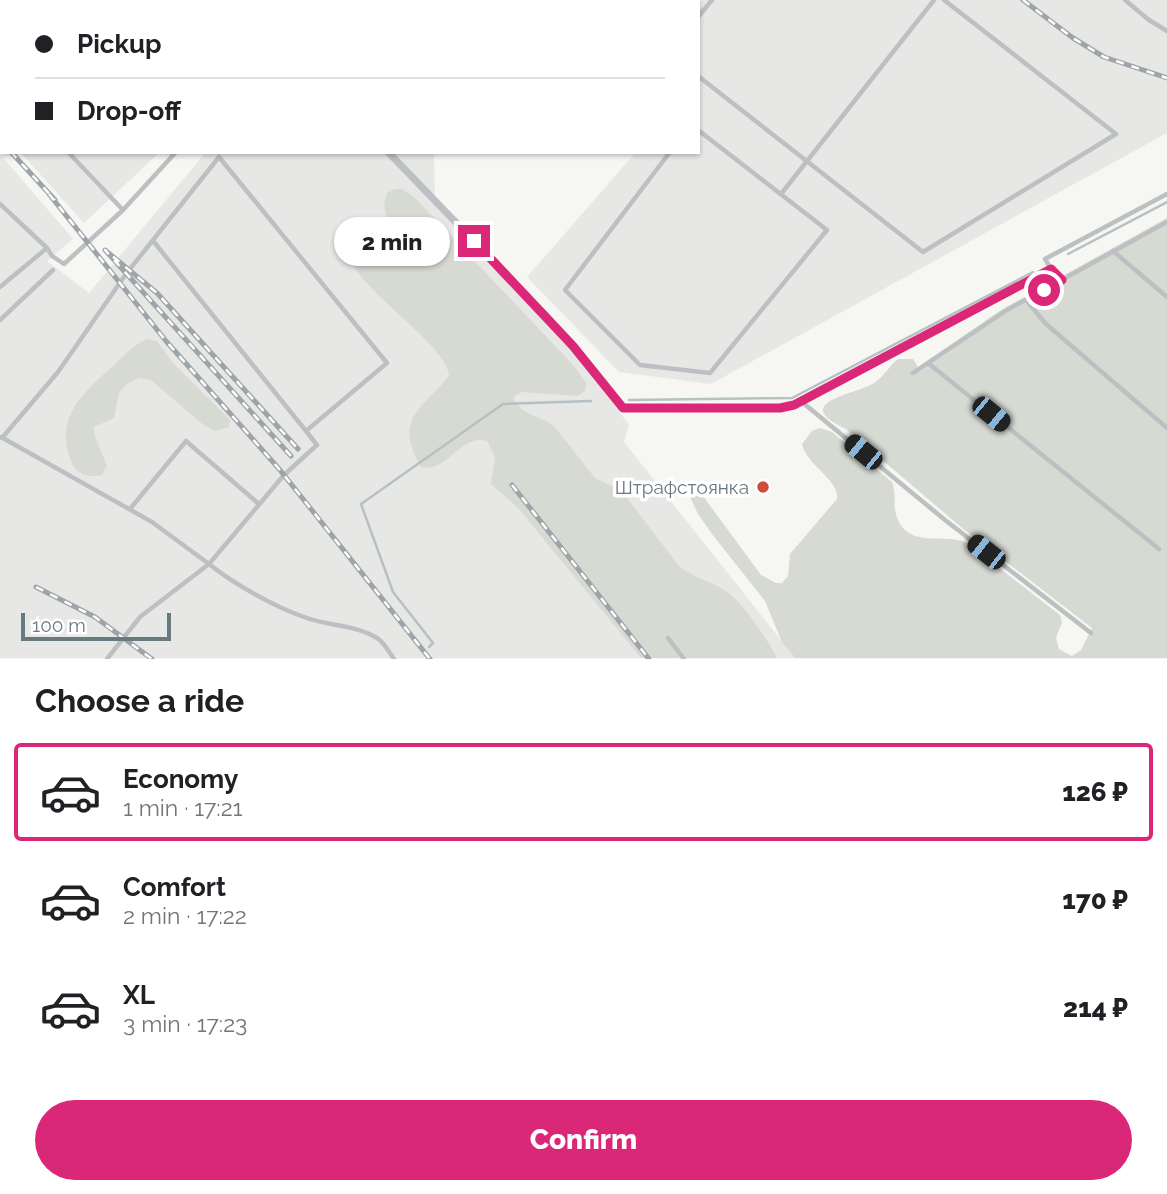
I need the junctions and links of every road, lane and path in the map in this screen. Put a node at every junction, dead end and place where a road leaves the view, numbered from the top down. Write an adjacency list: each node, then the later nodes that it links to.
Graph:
1 (712, 0): 5 (lane)
2 (934, 0): 13 (lane)
3 (944, 0): 13 (lane)
4 (1125, 0): 6 (lane)
5 (700, 15)
6 (1167, 31)
7 (700, 78): 13 (lane)
8 (700, 132): 14 (lane)
9 (70, 154): 17 (lane)
10 (174, 154): 17 (lane)
11 (390, 154): 31 (street)
12 (668, 154): 14 (lane)
13 (807, 162): 14 (lane)
14 (782, 194)
15 (1167, 194): 22 (lane)
16 (0, 204): 20 (lane)
17 (123, 210): 20 (lane)
18 (1167, 222): 21 (lane)
19 (154, 242): 33 (lane); 33 (lane); 34 (lane)
20 (47, 248): 25 (lane)
21 (1113, 251): 24 (lane); 26 (lane)
22 (1051, 269): 24 (lane); 31 (street)
23 (53, 270): 28 (lane)
24 (1062, 280): 27 (lane)
25 (0, 287)
26 (1167, 297)
27 (1026, 300): 29 (lane); 32 (lane)
28 (0, 320)
29 (928, 363): 30 (lane); 37 (lane)
30 (913, 373)
31 (802, 402): 39 (lane)
32 (1167, 428)
33 (306, 431): 35 (lane)
34 (1, 437): 36 (lane)
35 (259, 504): 36 (lane); 38 (lane)
36 (130, 509): 38 (lane)
37 (1159, 549)
38 (209, 564): 41 (lane); 42 (lane)
39 (1091, 633)
40 (668, 638): 43 (lane)
41 (107, 659)
42 (394, 659)
43 (684, 659)

